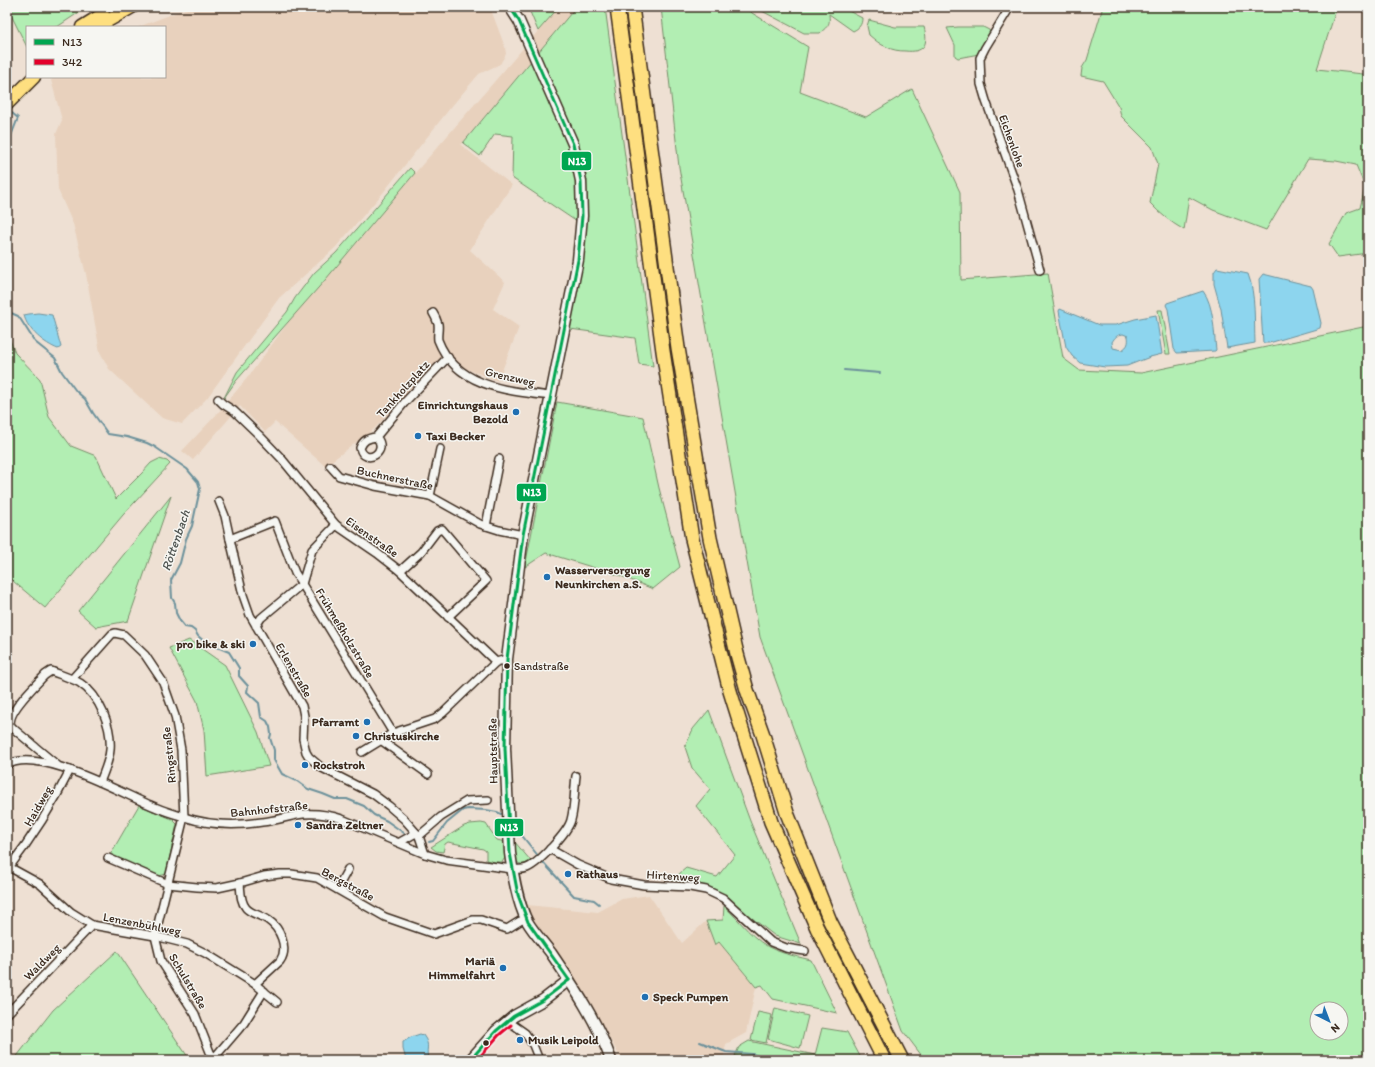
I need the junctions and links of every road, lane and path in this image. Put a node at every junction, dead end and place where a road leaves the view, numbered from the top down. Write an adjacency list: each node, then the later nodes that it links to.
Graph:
1 (114, 7): 9 (main road)
2 (132, 7): 10 (main road)
3 (510, 7): 8 (main road)
4 (516, 7): 8 (main road)
5 (617, 7): 74 (highway)
6 (632, 7): 75 (highway)
7 (1010, 7): 15 (street, Eichenlohe)
8 (519, 21): 18 (main road, Hauptstraße)
9 (84, 26)
10 (99, 26)
11 (26, 74): 13 (main road)
12 (33, 78): 14 (main road)
13 (7, 95)
14 (7, 104)
15 (1040, 270)
16 (433, 313): 17 (street, Grenzweg)
17 (448, 357): 18 (street, Grenzweg); 20 (street, Tankholzplatz)
18 (551, 396): 28 (main road, Hauptstraße)
19 (218, 399): 26 (street, Eisenstraße)
20 (376, 437)
21 (440, 449): 24 (street)
22 (500, 459): 27 (street)
23 (330, 466): 24 (street, Buchnerstraße)
24 (430, 496): 27 (street, Buchnerstraße)
25 (219, 502): 29 (street, Erlenstraße)
26 (336, 526): 30 (street, Eisenstraße); 31 (street, Frühmeßholzstraße)
27 (486, 526): 28 (street, Buchnerstraße)
28 (523, 535): 34 (main road, Hauptstraße)
29 (230, 539): 31 (street); 33 (street, Erlenstraße)
30 (400, 571): 32 (street, Eisenstraße); 32 (street)
31 (302, 584): 33 (street); 38 (street, Frühmeßholzstraße)
32 (448, 617): 35 (street, Eisenstraße)
33 (256, 626): 49 (street, Erlenstraße)
34 (507, 659): 35 (street); 56 (main road, Hauptstraße)
35 (496, 662): 38 (street)
36 (72, 679): 37 (street); 46 (street); 48 (street, Ringstraße)
37 (9, 727): 42 (street)
38 (393, 733): 39 (street)
39 (382, 741): 40 (street); 44 (street)
40 (362, 752)
41 (7, 765): 42 (street, Bahnhofstraße)
42 (59, 766): 43 (street, Bahnhofstraße)
43 (70, 770): 46 (street, Bahnhofstraße); 54 (street, Haidweg)
44 (428, 774)
45 (576, 776): 51 (street)
46 (100, 782): 48 (street, Bahnhofstraße)
47 (488, 800): 49 (street)
48 (184, 817): 50 (street, Bahnhofstraße); 57 (street, Schulstraße)
49 (418, 834): 50 (street); 52 (street, Erlenstraße)
50 (400, 842): 52 (street, Bahnhofstraße)
51 (547, 852): 56 (street, Bahnhofstraße); 63 (street, Hirtenweg)
52 (425, 854): 56 (street, Bahnhofstraße)
53 (108, 858): 57 (street, Bergstraße)
54 (8, 868): 61 (street, Lenzenbühlweg)
55 (348, 869): 59 (street)
56 (512, 869): 60 (main road, Hauptstraße)
57 (168, 884): 58 (street, Bergstraße); 62 (street, Schulstraße)
58 (240, 884): 59 (street, Bergstraße); 65 (street)
59 (337, 889): 60 (street, Bergstraße)
60 (526, 920): 64 (main road, Hauptstraße)
61 (92, 925): 62 (street, Lenzenbühlweg); 68 (street, Waldweg)
62 (155, 936): 65 (street, Lenzenbühlweg); 70 (street, Schulstraße)
63 (805, 951)
64 (569, 980): 69 (main road); 73 (main road, Hauptstraße)
65 (255, 984): 66 (street, Lenzenbühlweg)
66 (264, 991): 67 (street, Lenzenbühlweg); 70 (street)
67 (277, 1002)
68 (9, 1008)
69 (508, 1021): 71 (main road); 72 (street)
70 (215, 1059)
71 (470, 1060)
72 (539, 1060)
73 (611, 1060)
74 (884, 1060)
75 (902, 1060)

